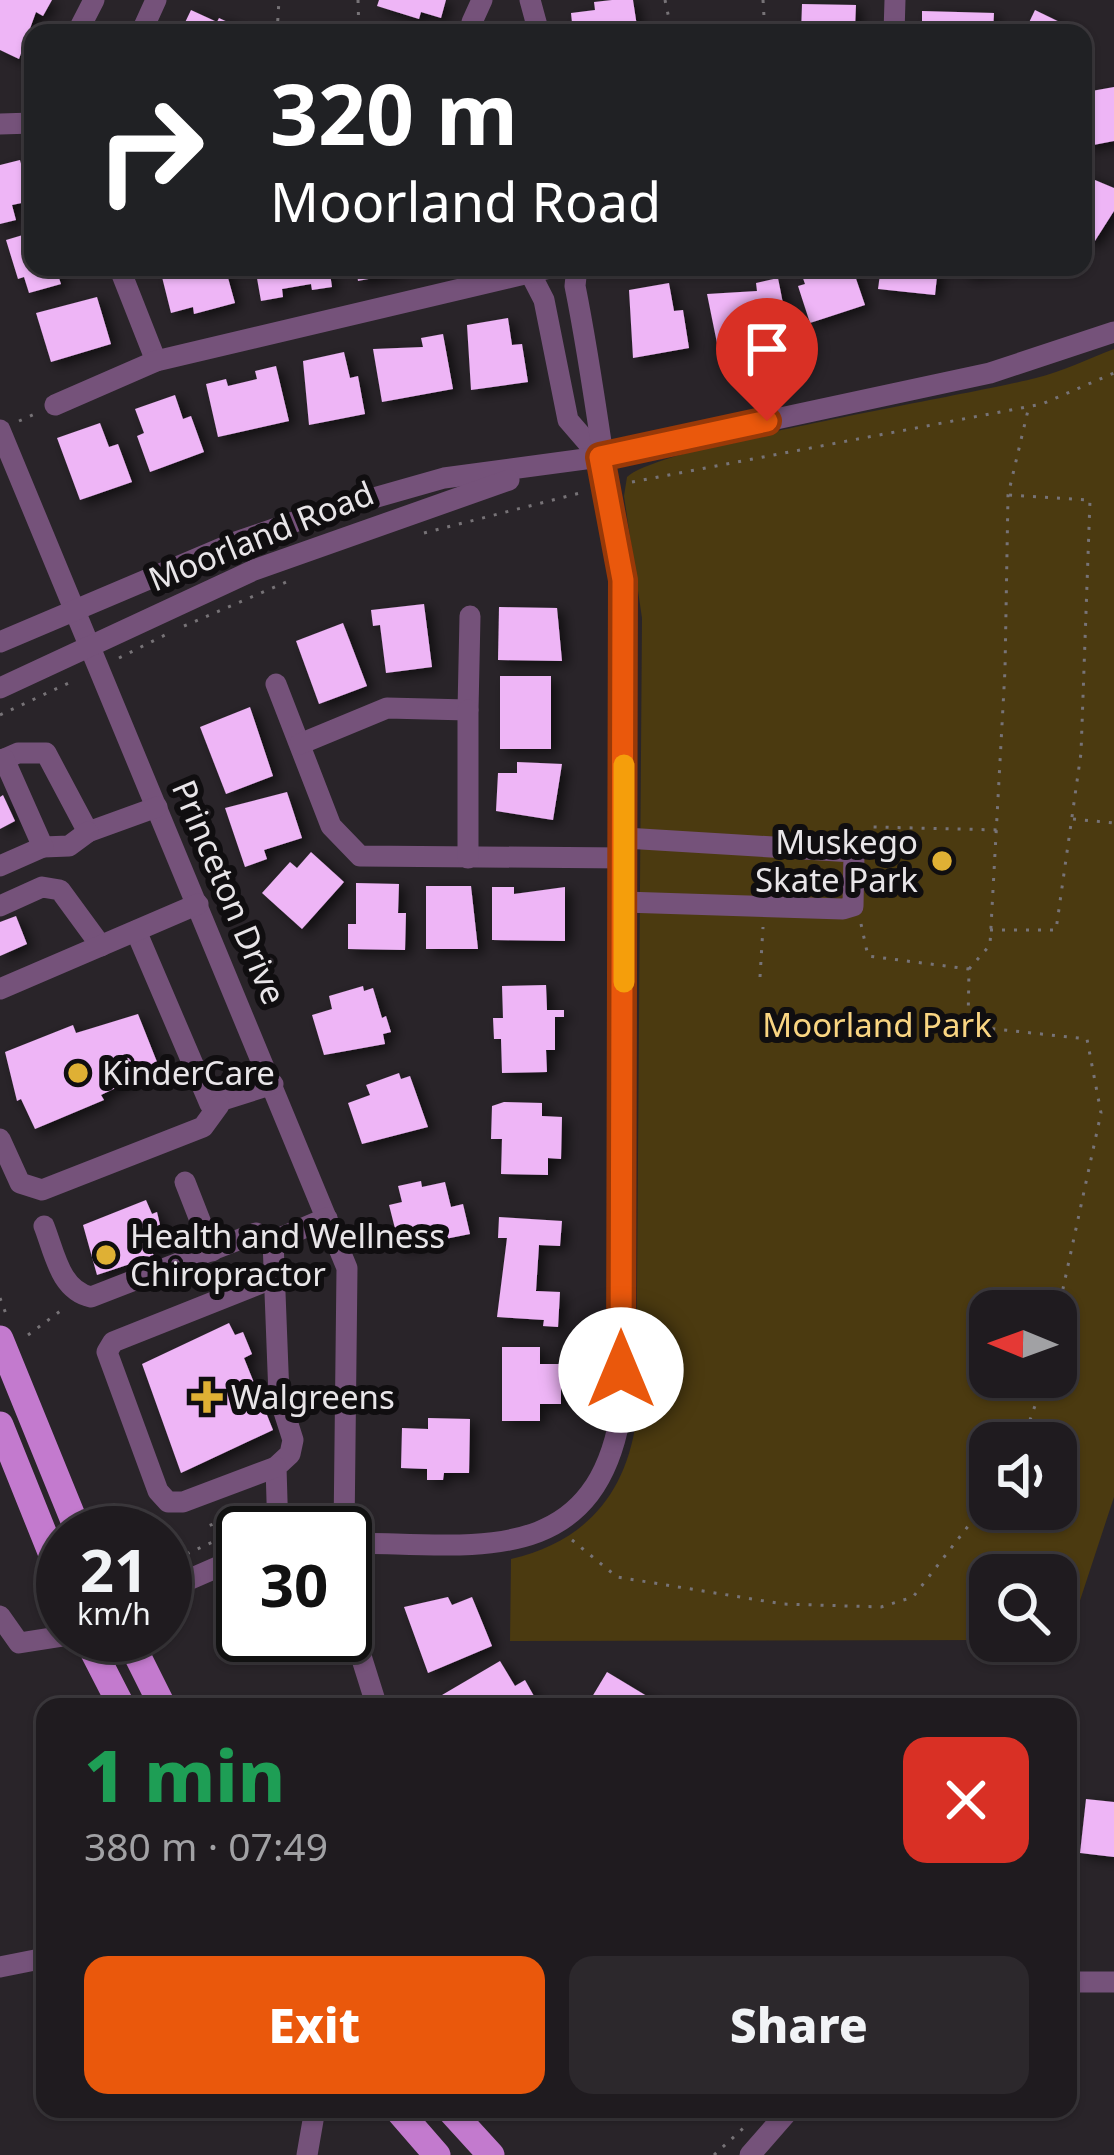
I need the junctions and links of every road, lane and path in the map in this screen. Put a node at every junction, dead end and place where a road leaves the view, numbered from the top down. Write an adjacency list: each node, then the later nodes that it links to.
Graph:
1 (123, 276): 6 (street)
2 (503, 276): 6 (street)
3 (531, 276): 11 (street)
4 (576, 276): 11 (street)
5 (1114, 332): 11 (street, Moorland Road)
6 (156, 361): 8 (street)
7 (1114, 373): 9 (path)
8 (56, 405): 10 (path)
9 (1029, 406): 14 (path); 16 (path)
10 (9, 426): 13 (street, Princeton Drive)
11 (600, 457): 12 (street, Moorland Road); 37 (street)
12 (555, 465): 19 (street, Moorland Road); 22 (street, Moorland Road)
13 (8, 474): 19 (street, Princeton Drive)
14 (632, 482)
15 (580, 493): 17 (path)
16 (1008, 495): 32 (path); 34 (path)
17 (405, 538)
18 (301, 575): 23 (path)
19 (73, 608): 21 (street, Moorland Road); 22 (street, Princeton Drive)
20 (470, 616): 27 (street)
21 (0, 642)
22 (88, 644): 26 (street, Moorland Road); 31 (street, Princeton Drive)
23 (117, 659)
24 (74, 680): 28 (path)
25 (276, 684): 29 (street)
26 (0, 688)
27 (468, 710): 29 (street); 39 (street)
28 (0, 715)
29 (300, 744): 39 (street)
30 (2, 760): 35 (street); 36 (street)
31 (157, 807): 35 (street); 44 (street, Princeton Drive)
32 (1071, 819): 33 (path); 48 (path)
33 (1114, 823)
34 (997, 830): 38 (path); 48 (path)
35 (88, 832): 36 (street)
36 (43, 847): 40 (street)
37 (625, 848): 38 (street); 39 (street); 43 (street)
38 (854, 852): 41 (street)
39 (468, 858)
40 (0, 866)
41 (854, 880): 42 (path); 46 (street)
42 (914, 882)
43 (624, 902): 47 (street); 74 (street)
44 (199, 904): 49 (street); 54 (street, Princeton Drive)
45 (0, 906): 50 (street)
46 (853, 906): 47 (street); 51 (path)
47 (764, 907): 52 (path)
48 (990, 930): 51 (path)
49 (136, 931): 50 (street); 55 (street)
50 (101, 946): 53 (street)
51 (969, 969): 63 (path)
52 (760, 977)
53 (0, 988)
54 (273, 1084): 55 (street); 58 (street, Princeton Drive)
55 (219, 1105): 56 (street)
56 (0, 1139)
57 (185, 1182): 61 (street)
58 (327, 1218): 60 (street); 71 (street, Princeton Drive)
59 (44, 1226): 64 (street)
60 (272, 1241): 61 (street); 62 (street)
61 (212, 1251): 64 (street)
62 (274, 1278): 67 (street); 68 (street)
63 (1063, 1290)
64 (75, 1293): 65 (path)
65 (14, 1337): 69 (main road)
66 (0, 1425): 72 (main road)
67 (276, 1467): 68 (street); 70 (street)
68 (200, 1496): 76 (path)
69 (70, 1506)
70 (277, 1506)
71 (344, 1506)
72 (36, 1515)
73 (969, 1525): 74 (path)
74 (556, 1526): 75 (street)
75 (372, 1543)
76 (192, 1552)
77 (0, 1616): 78 (street)
78 (36, 1642)
79 (99, 1662): 82 (main road)
80 (140, 1662): 83 (main road)
81 (363, 1662): 84 (street)
82 (117, 1698)
83 (158, 1698)
84 (374, 1698)
85 (36, 1960): 86 (street)
86 (0, 1967)
87 (1077, 1982): 88 (street)
88 (1114, 1982)
89 (405, 2118): 94 (main road)
90 (457, 2118): 95 (main road)
91 (783, 2118): 93 (street)
92 (750, 2122): 96 (path)
93 (756, 2153)
94 (437, 2155)
95 (490, 2155)
96 (715, 2155)

